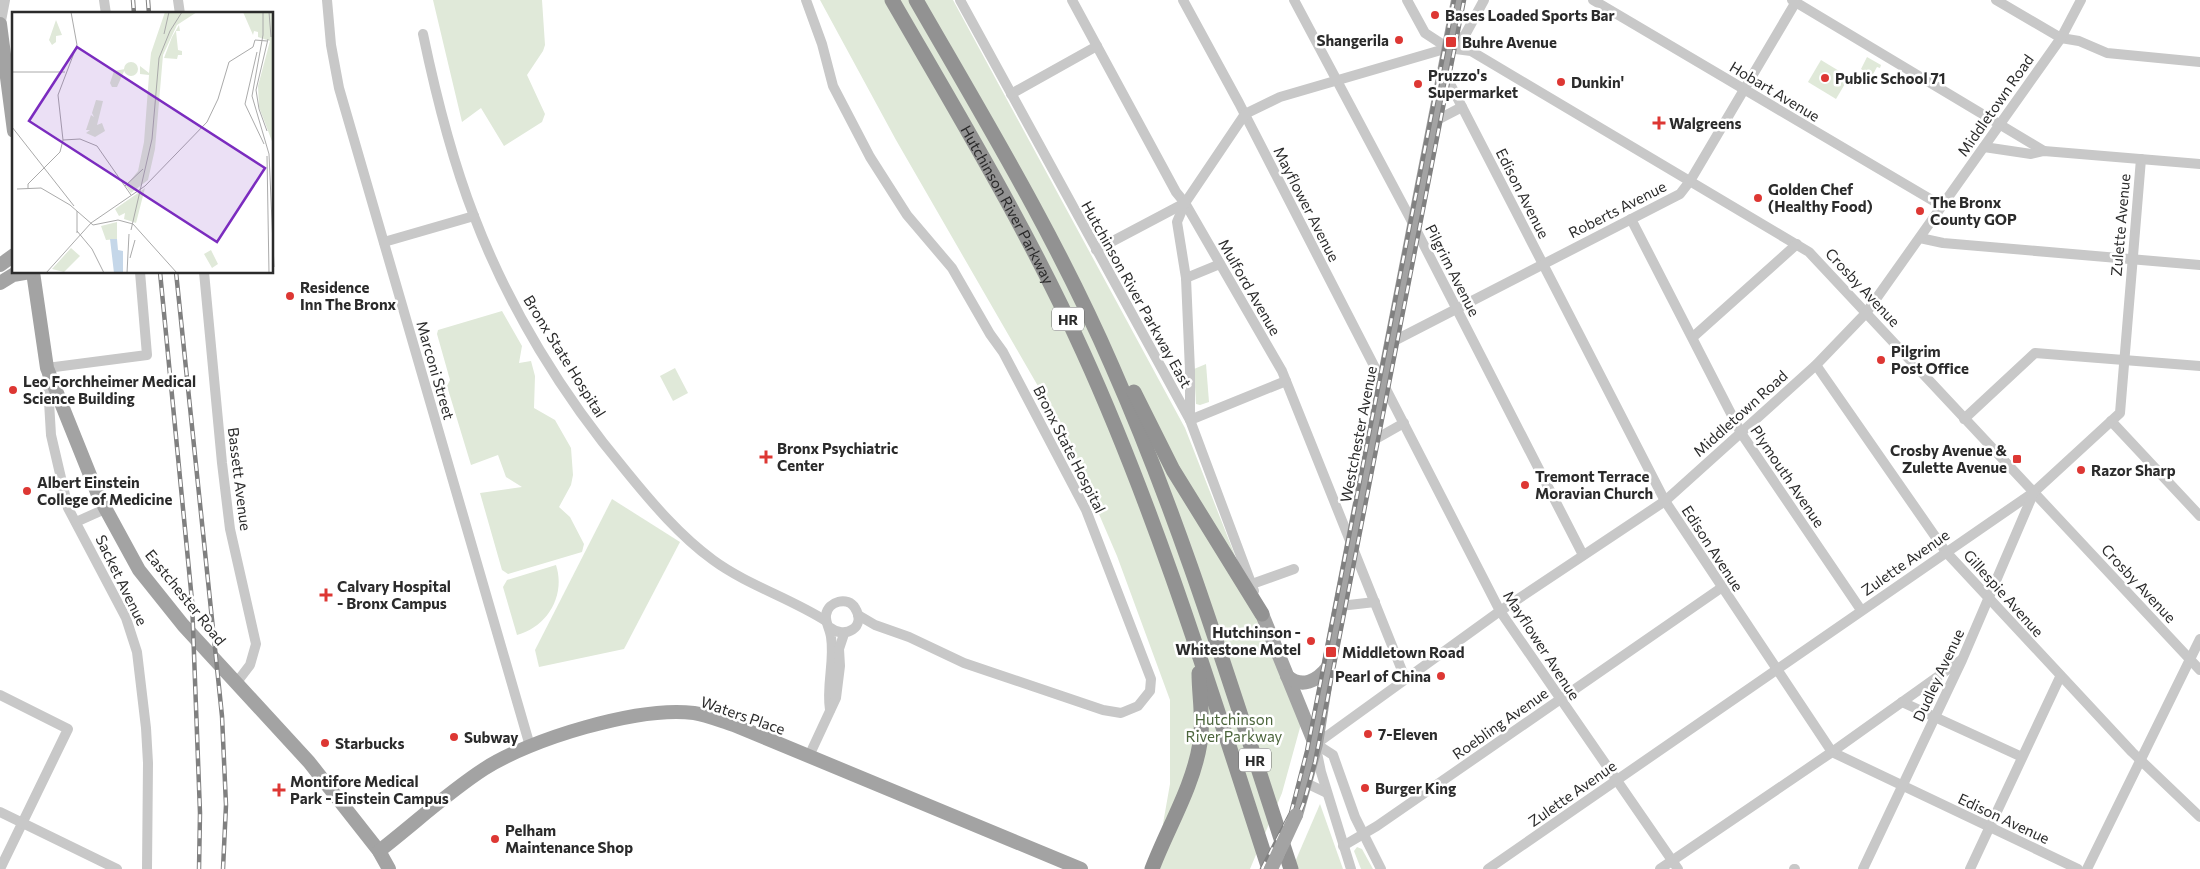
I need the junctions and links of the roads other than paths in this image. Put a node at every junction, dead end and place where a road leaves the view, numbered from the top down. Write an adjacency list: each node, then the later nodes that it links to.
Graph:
1 (5, 0): 17 (street)
2 (327, 0): 43 (street, Marconi Street)
3 (806, 0): 96 (street, Bronx State Hospital)
4 (892, 0): 100 (highway, Hutchinson River Parkway / HR)
5 (916, 0): 58 (highway, Hutchinson River Parkway / HR)
6 (960, 0): 26 (street, Hutchinson River Parkway East)
7 (1072, 0): 20 (street, Mulford Avenue)
8 (1183, 0): 28 (street, Mayflower Avenue)
9 (1294, 0): 24 (street, Pilgrim Avenue)
10 (1407, 0): 21 (street)
11 (1458, 0): 21 (main road, Westchester Avenue)
12 (1484, 0): 21 (street)
13 (1594, 0): 25 (street, Hobart Avenue)
14 (1996, 0): 19 (street)
15 (2081, 0): 19 (street, Middletown Road)
16 (1795, 1): 25 (street, Roberts Avenue); 31 (street)
17 (0, 25): 29 (main road)
18 (423, 34): 39 (street, Bronx State Hospital)
19 (2061, 38): 22 (street); 31 (street, Middletown Road)
20 (1097, 46): 26 (street); 37 (street, Mulford Avenue)
21 (1448, 48): 23 (main road, Westchester Avenue); 24 (street); 36 (street, Crosby Avenue)
22 (2200, 62)
23 (1444, 72): 27 (street, Edison Avenue); 30 (main road, Westchester Avenue)
24 (1337, 81): 28 (street); 41 (street, Pilgrim Avenue)
25 (1745, 90): 36 (street, Roberts Avenue); 38 (street, Hobart Avenue)
26 (1011, 94): 45 (street, Hutchinson River Parkway East)
27 (1462, 107): 30 (street); 49 (street, Edison Avenue)
28 (1244, 114): 37 (street); 68 (street, Mayflower Avenue)
29 (12, 116)
30 (1435, 121): 41 (main road, Westchester Avenue)
31 (2001, 124): 32 (street, Middletown Road); 33 (street)
32 (1984, 147): 33 (street); 38 (street, Middletown Road)
33 (2044, 151): 34 (street)
34 (2141, 159): 35 (street); 47 (street, Zulette Avenue)
35 (2200, 164)
36 (1690, 181): 40 (street, Roberts Avenue); 44 (street, Crosby Avenue)
37 (1185, 203): 45 (street); 48 (street, Mulford Avenue); 56 (street)
38 (1942, 206): 42 (street, Middletown Road)
39 (474, 216): 43 (street); 88 (street, Bronx State Hospital)
40 (1631, 219): 49 (street, Roberts Avenue); 61 (street, Plymouth Avenue)
41 (1415, 228): 59 (street, Pilgrim Avenue); 62 (main road, Westchester Avenue)
42 (1920, 238): 47 (street); 60 (street, Middletown Road)
43 (384, 242): 115 (street, Marconi Street)
44 (1797, 244): 60 (street, Crosby Avenue); 61 (street)
45 (1096, 250): 70 (street, Hutchinson River Parkway East)
46 (12, 256): 50 (main road)
47 (2132, 259): 51 (street); 63 (street, Zulette Avenue)
48 (1220, 264): 56 (street); 67 (street, Mulford Avenue)
49 (1542, 264): 59 (street, Roberts Avenue); 76 (street, Edison Avenue)
50 (0, 265)
51 (2200, 265)
52 (19, 274): 57 (main road)
53 (31, 274): 66 (main road, Eastchester Road)
54 (140, 274): 66 (street)
55 (204, 274): 109 (street, Bassett Avenue)
56 (1186, 278): 70 (street)
57 (0, 283)
58 (1084, 305): 93 (highway); 140 (highway, Hutchinson River Parkway / HR)
59 (1455, 309): 62 (street, Roberts Avenue); 82 (street, Pilgrim Avenue)
60 (1866, 313): 64 (street, Middletown Road); 69 (street, Crosby Avenue)
61 (1693, 337): 73 (street, Plymouth Avenue)
62 (1392, 342): 68 (main road, Westchester Avenue)
63 (2124, 359): 65 (street); 69 (street); 71 (street, Zulette Avenue)
64 (1816, 365): 73 (street, Middletown Road); 81 (street, Gillespie Avenue)
65 (2200, 366)
66 (47, 368): 77 (main road, Eastchester Road); 79 (street, Sacket Avenue)
67 (1286, 381): 70 (street); 80 (street, Mulford Avenue)
68 (1384, 387): 72 (street, Mayflower Avenue); 74 (main road, Westchester Avenue)
69 (1964, 419): 75 (street, Crosby Avenue)
70 (1190, 420): 84 (street, Hutchinson River Parkway East)
71 (2111, 420): 75 (street, Zulette Avenue); 78 (street)
72 (1404, 423): 74 (street); 92 (street, Mayflower Avenue)
73 (1741, 433): 76 (street, Middletown Road); 91 (street, Plymouth Avenue)
74 (1374, 440): 80 (main road, Westchester Avenue)
75 (2034, 492): 81 (street, Zulette Avenue); 86 (street, Dudley Avenue); 101 (street, Crosby Avenue)
76 (1665, 501): 82 (street, Middletown Road); 85 (street, Edison Avenue)
77 (105, 509): 79 (street); 109 (main road, Eastchester Road)
78 (2200, 516)
79 (76, 522): 136 (street, Sacket Avenue)
80 (1352, 548): 87 (street, Mulford Avenue); 89 (main road, Westchester Avenue)
81 (1946, 552): 86 (street, Gillespie Avenue); 91 (street, Zulette Avenue)
82 (1583, 555): 92 (street, Middletown Road)
83 (1294, 569): 84 (street)
84 (1252, 584): 93 (street, Hutchinson River Parkway East)
85 (1721, 588): 104 (street, Edison Avenue); 111 (street, Roebling Avenue)
86 (1989, 600): 102 (street, Dudley Avenue); 107 (street, Gillespie Avenue)
87 (1375, 602): 89 (street); 108 (street, Mulford Avenue)
88 (803, 606): 90 (street, Bronx State Hospital); 95 (street, Bronx State Hospital)
89 (1340, 606): 103 (main road, Westchester Avenue)
90 (829, 607): 94 (street); 95 (street)
91 (1861, 610): 104 (street, Zulette Avenue)
92 (1500, 611): 108 (street, Middletown Road); 111 (street, Mayflower Avenue)
93 (1262, 614): 106 (main road)
94 (858, 615): 96 (street, Bronx State Hospital); 97 (street)
95 (827, 624): 98 (street); 113 (street)
96 (875, 626): 97 (street, Bronx State Hospital)
97 (854, 628): 98 (street)
98 (844, 634): 113 (street)
99 (2200, 639): 101 (street)
100 (1199, 659): 133 (highway); 139 (highway, Hutchinson River Parkway / HR)
101 (2189, 659): 105 (street, Crosby Avenue); 120 (street)
102 (1962, 660): 112 (street); 114 (street, Dudley Avenue)
103 (1328, 667): 106 (main road); 116 (main road, Westchester Avenue)
104 (1777, 668): 117 (street, Edison Avenue); 121 (street, Zulette Avenue)
105 (2200, 670)
106 (1287, 676): 116 (main road)
107 (2060, 677): 119 (street); 120 (street, Gillespie Avenue)
108 (1405, 678): 116 (street, Middletown Road)
109 (237, 682): 131 (main road, Eastchester Road)
110 (0, 695): 127 (street)
111 (1560, 700): 121 (street, Mayflower Avenue); 129 (street, Roebling Avenue)
112 (1902, 702): 114 (street); 117 (street)
113 (830, 710): 118 (street)
114 (1934, 718): 119 (street); 123 (street, Dudley Avenue)
115 (530, 746): 118 (main road, Waters Place); 131 (main road, Waters Place)
116 (1319, 747): 122 (main road, Westchester Avenue); 124 (street); 129 (street)
117 (1832, 752): 123 (street, Edison Avenue); 132 (street)
118 (809, 756): 138 (main road, Waters Place)
119 (2022, 757): 128 (street)
120 (2140, 760): 126 (street, Gillespie Avenue); 148 (street)
121 (1615, 781): 132 (street, Mayflower Avenue); 143 (street, Zulette Avenue)
122 (1306, 783): 124 (street); 139 (main road, Westchester Avenue, bridge)
123 (1902, 787): 128 (street, Edison Avenue); 145 (street, Dudley Avenue)
124 (1327, 793): 130 (street)
125 (0, 812): 127 (street)
126 (2200, 817)
127 (22, 823): 134 (street); 135 (street)
128 (1989, 827): 146 (street); 147 (street, Edison Avenue)
129 (1364, 835): 130 (street, Roebling Avenue); 142 (street)
130 (1343, 846): 141 (street)
131 (379, 851): 137 (main road, Eastchester Road)
132 (1675, 865): 144 (street)
133 (1150, 867)
134 (0, 869)
135 (117, 869)
136 (147, 869)
137 (389, 869)
138 (1081, 869)
139 (1270, 869)
140 (1291, 869)
141 (1351, 869)
142 (1381, 869)
143 (1488, 869)
144 (1660, 869)
145 (1864, 869)
146 (1970, 869)
147 (2078, 869)
148 (2087, 869)

